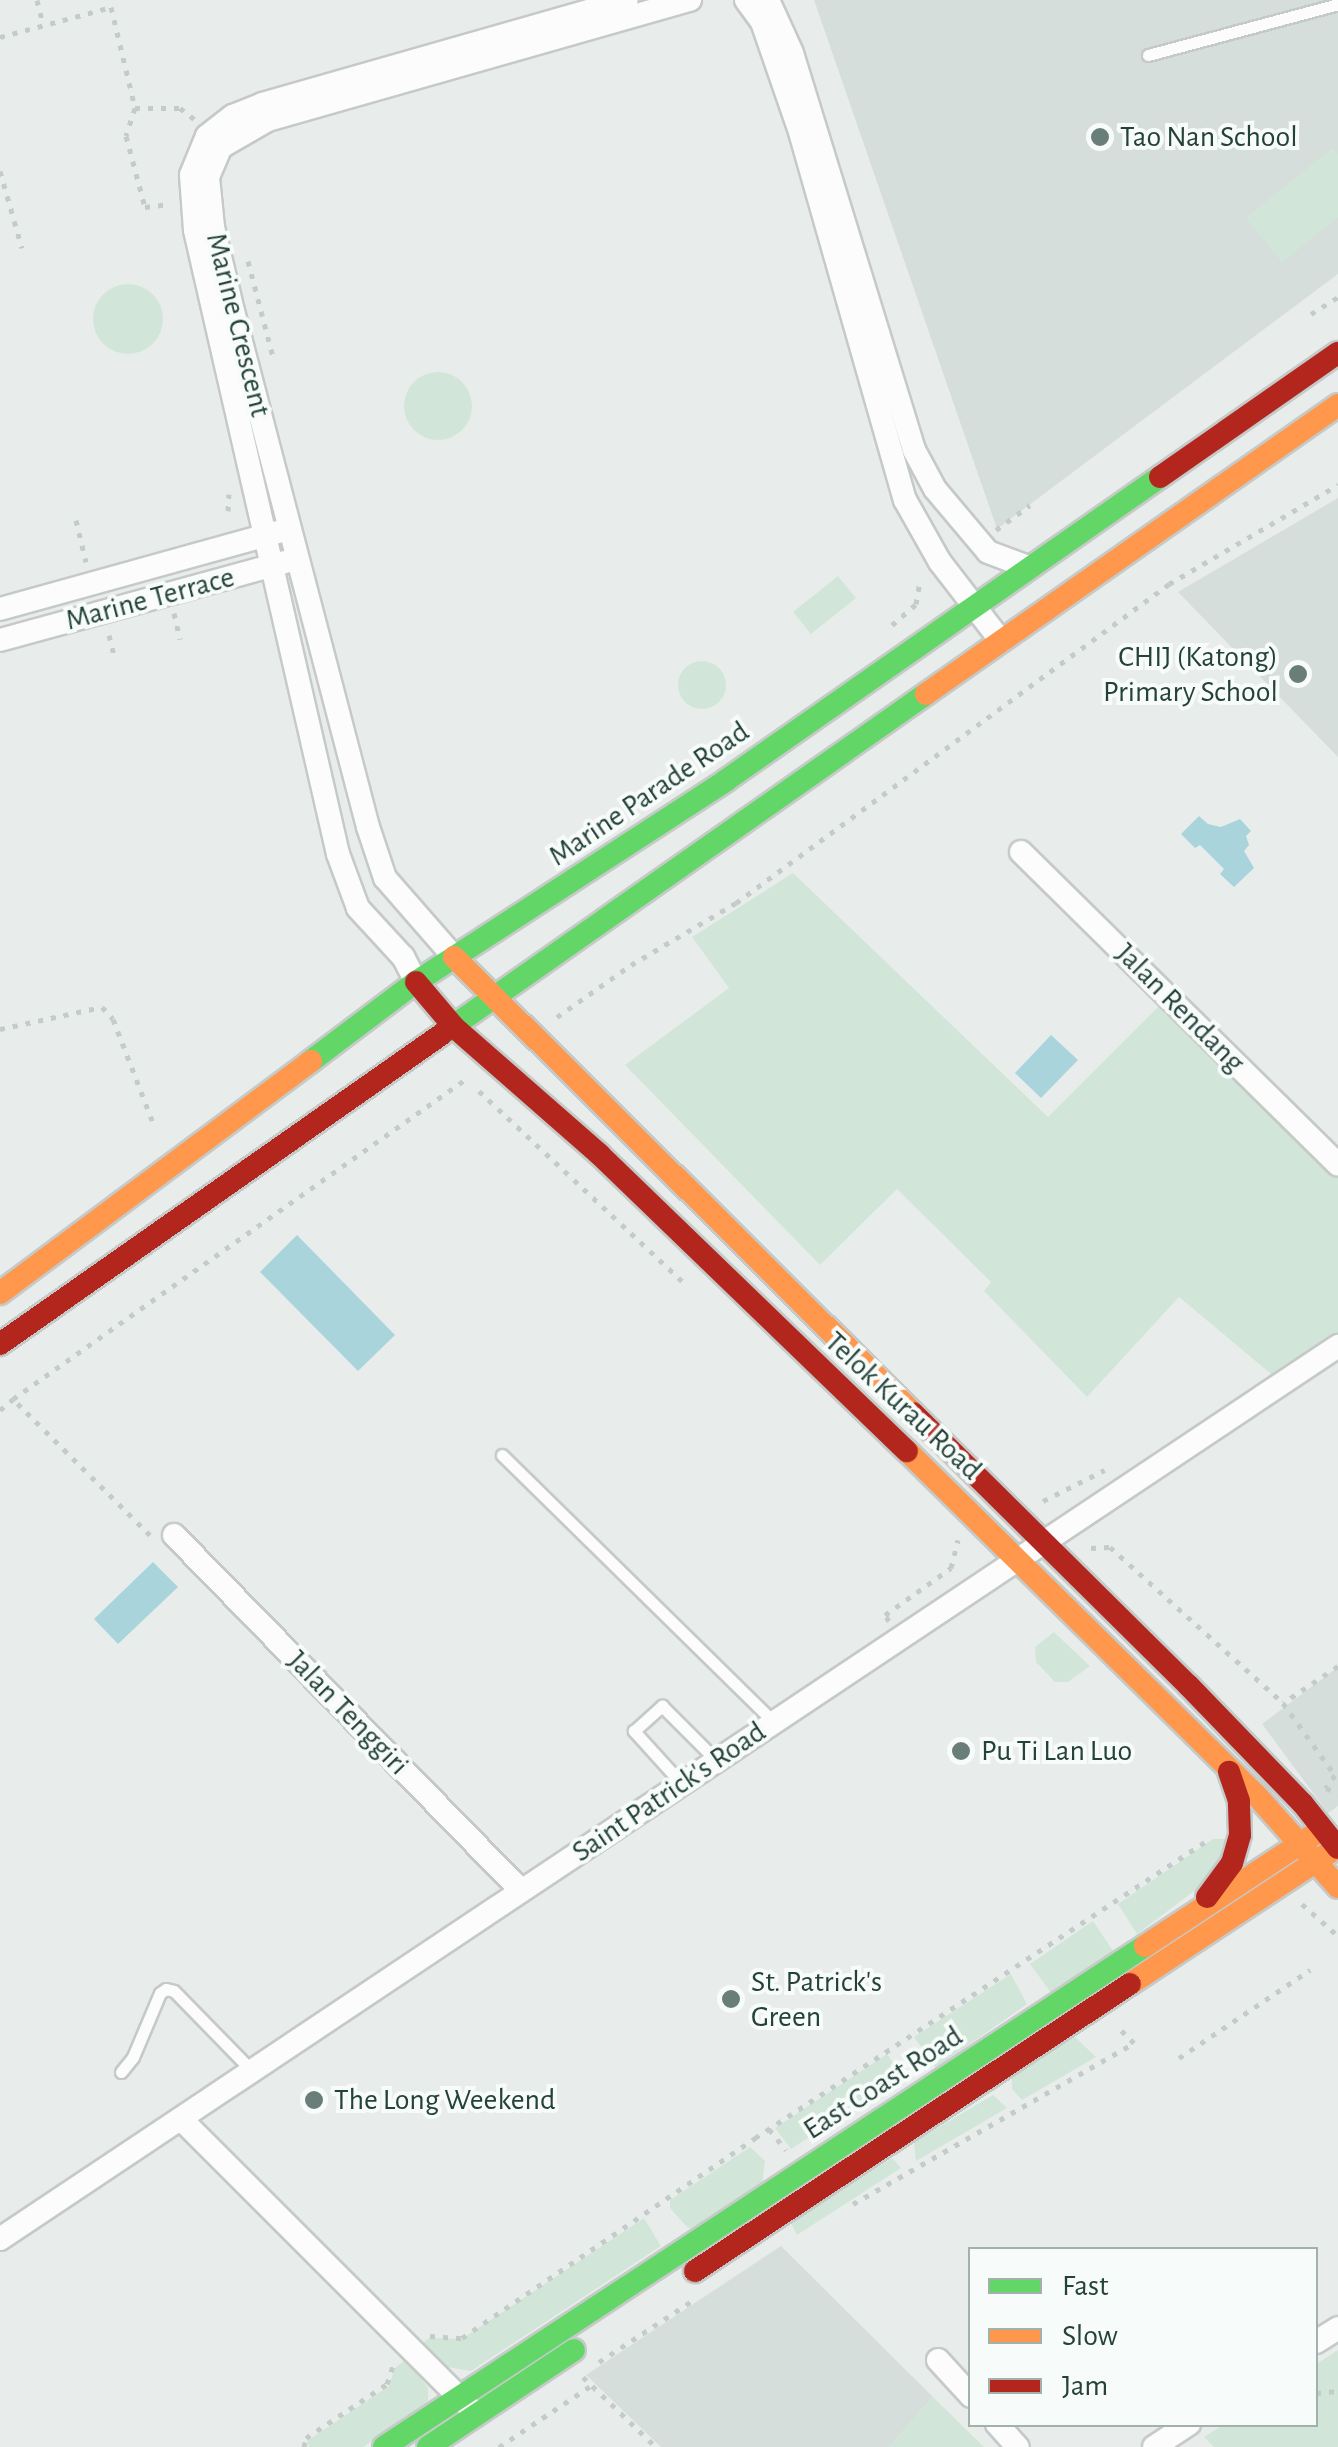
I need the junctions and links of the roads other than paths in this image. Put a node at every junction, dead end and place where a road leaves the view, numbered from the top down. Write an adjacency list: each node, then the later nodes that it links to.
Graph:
1 (626, 0): 10 (street, Marine Crescent)
2 (690, 0): 9 (street, Marine Crescent)
3 (746, 0): 14 (street)
4 (768, 0): 13 (street)
5 (1338, 4): 6 (lane)
6 (1148, 55)
7 (1338, 353): 13 (main road, Marine Parade Road)
8 (1338, 405): 17 (main road)
9 (292, 528): 10 (street, Marine Terrace); 11 (street, Marine Crescent)
10 (266, 535): 12 (street, Marine Crescent); 15 (street, Marine Terrace)
11 (299, 559): 12 (street, Marine Terrace); 19 (street, Marine Crescent)
12 (272, 566): 16 (street, Marine Terrace); 20 (street, Marine Crescent)
13 (1028, 568): 14 (main road, Marine Parade Road)
14 (971, 606): 17 (street); 19 (main road, Marine Parade Road)
15 (0, 609)
16 (0, 640)
17 (1001, 640): 21 (main road)
18 (1021, 852): 23 (street, Jalan Rendang)
19 (454, 957): 20 (main road, Marine Parade Road); 21 (main road, Telok Kurau Road)
20 (416, 982): 22 (main road, Telok Kurau Road); 24 (main road, Marine Parade Road)
21 (494, 996): 22 (main road); 29 (main road, Telok Kurau Road)
22 (454, 1027): 25 (main road); 30 (main road, Telok Kurau Road)
23 (1338, 1164)
24 (1, 1291)
25 (0, 1344)
26 (1338, 1346): 29 (street, Saint Patrick's Road)
27 (502, 1456): 31 (lane)
28 (174, 1535): 38 (street, Jalan Tenggiri)
29 (1045, 1540): 30 (street, Saint Patrick's Road); 35 (main road, Telok Kurau Road)
30 (1020, 1558): 31 (street, Saint Patrick's Road); 33 (main road, Telok Kurau Road)
31 (774, 1722): 32 (street, Saint Patrick's Road)
32 (717, 1760): 34 (street, Saint Patrick's Road); 34 (lane)
33 (1228, 1767): 36 (main road, Telok Kurau Road); 39 (main road)
34 (682, 1784): 38 (street, Saint Patrick's Road)
35 (1335, 1838): 36 (main road, East Coast Road)
36 (1307, 1853): 37 (main road, Telok Kurau Road); 39 (main road, East Coast Road); 46 (main road, East Coast Road)
37 (1338, 1887)
38 (522, 1891): 40 (street, Saint Patrick's Road)
39 (1187, 1919): 46 (main road, East Coast Road)
40 (252, 2071): 41 (lane); 42 (street, Saint Patrick's Road)
41 (121, 2072)
42 (180, 2119): 43 (street, Saint Patrick's Road); 46 (street)
43 (0, 2239)
44 (938, 2360): 45 (street)
45 (968, 2394)
46 (468, 2406): 49 (main road, East Coast Road); 50 (main road, East Coast Road)
47 (1000, 2427): 51 (street)
48 (1184, 2427): 52 (street)
49 (384, 2447)
50 (428, 2447)
51 (1018, 2447)
52 (1154, 2447)

